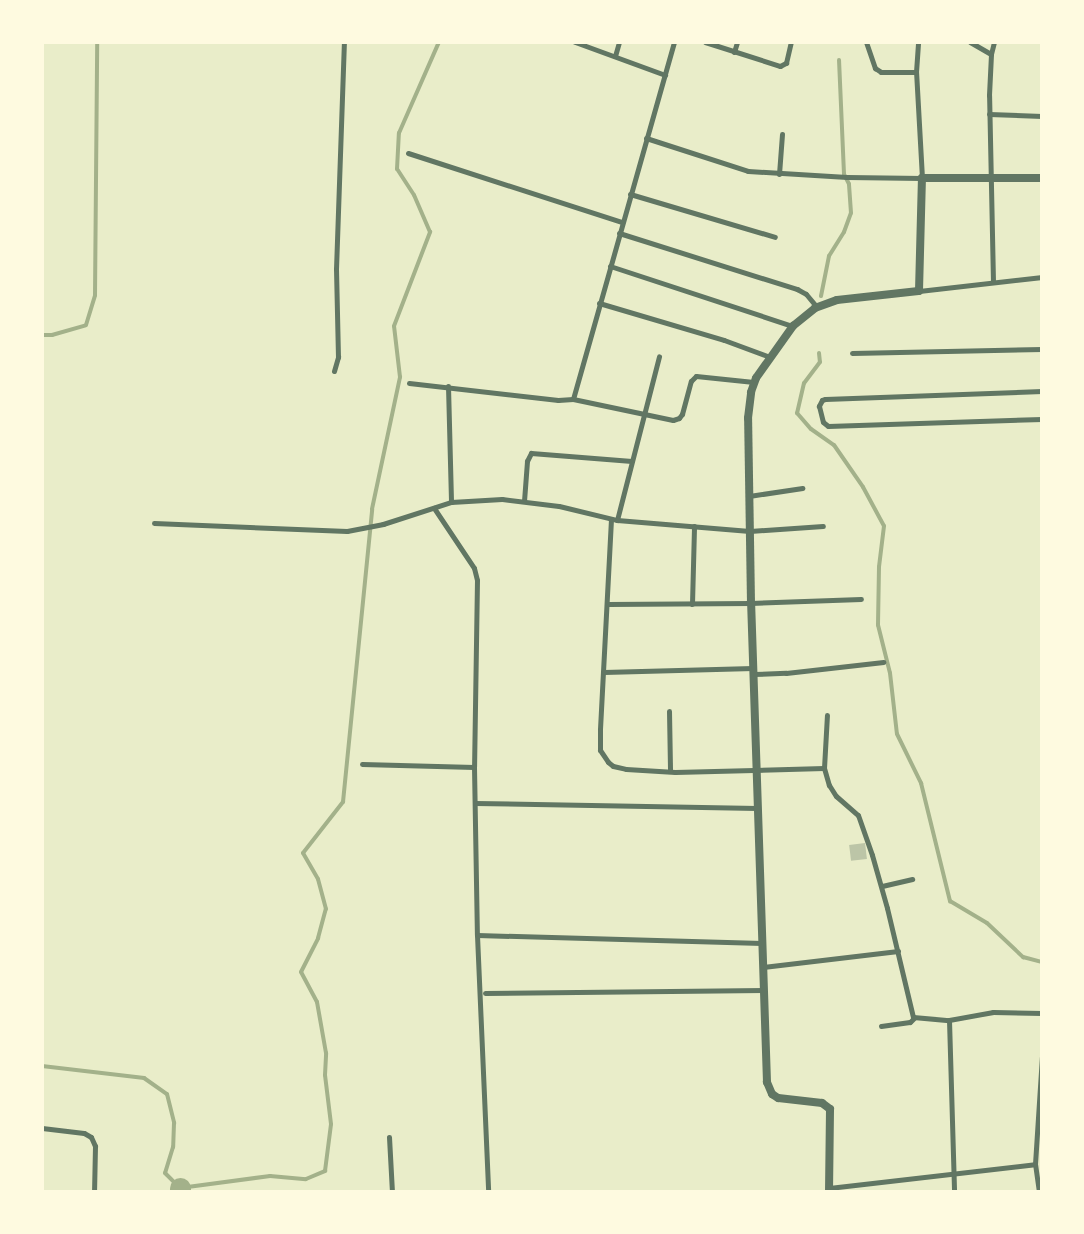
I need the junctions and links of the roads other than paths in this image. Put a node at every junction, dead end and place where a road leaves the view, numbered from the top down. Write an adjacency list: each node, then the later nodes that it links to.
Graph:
1 (344, 42): 41 (street)
2 (575, 42): 14 (street)
3 (619, 42): 14 (street)
4 (674, 42): 16 (street)
5 (704, 42): 12 (street)
6 (737, 42): 12 (street)
7 (791, 42): 12 (street)
8 (866, 42): 15 (street)
9 (918, 42): 15 (street)
10 (970, 42): 13 (street)
11 (994, 42): 13 (street)
12 (734, 52)
13 (991, 54): 17 (street)
14 (615, 56): 16 (street)
15 (916, 72): 23 (street)
16 (665, 75): 20 (street)
17 (989, 114): 18 (street); 24 (street)
18 (1042, 116)
19 (782, 134): 22 (street)
20 (646, 138): 22 (street); 26 (street)
21 (408, 153): 27 (street)
22 (779, 174): 23 (street)
23 (922, 178): 24 (street); 33 (street)
24 (990, 178): 25 (street); 32 (street)
25 (1042, 178)
26 (630, 194): 27 (street); 29 (street)
27 (622, 222): 28 (street)
28 (619, 233): 30 (street); 35 (street)
29 (775, 237)
30 (610, 266): 34 (street); 36 (street)
31 (1042, 277): 32 (street)
32 (993, 282): 33 (street)
33 (918, 291): 35 (street)
34 (599, 303): 40 (street); 46 (street)
35 (817, 306): 36 (street)
36 (793, 326): 40 (street)
37 (1042, 349): 38 (street)
38 (852, 353)
39 (659, 356): 47 (street)
40 (770, 357): 42 (street)
41 (334, 371)
42 (754, 382): 47 (street); 51 (street)
43 (409, 383): 44 (street)
44 (448, 386): 46 (street); 53 (street)
45 (1042, 391): 48 (street)
46 (573, 399): 47 (street)
47 (643, 412): 49 (street)
48 (1042, 419)
49 (632, 461): 52 (street); 55 (street)
50 (802, 488): 51 (street)
51 (749, 496): 59 (street)
52 (524, 501): 53 (street); 55 (street)
53 (451, 502): 54 (street)
54 (434, 508): 56 (street); 70 (street)
55 (614, 520): 57 (street); 61 (street)
56 (154, 523)
57 (694, 526): 59 (street); 62 (street)
58 (823, 526): 59 (street)
59 (750, 531): 63 (street)
60 (861, 599): 63 (street)
61 (608, 604): 62 (street); 66 (street)
62 (692, 604): 63 (street)
63 (751, 604): 65 (street)
64 (883, 662): 65 (street)
65 (753, 671): 66 (street); 71 (street)
66 (604, 672): 73 (street)
67 (669, 711): 73 (street)
68 (827, 715): 72 (street)
69 (362, 764): 70 (street)
70 (474, 767): 74 (street)
71 (755, 768): 72 (street); 73 (street); 75 (street)
72 (824, 768): 77 (street)
73 (670, 771)
74 (475, 803): 75 (street); 78 (street)
75 (757, 808): 79 (street)
76 (912, 879): 77 (street)
77 (882, 886): 80 (street)
78 (477, 935): 79 (street); 96 (street)
79 (762, 943): 81 (street)
80 (898, 951): 81 (street); 85 (street)
81 (763, 967): 82 (street)
82 (764, 990): 83 (street); 93 (street)
83 (486, 993)
84 (1042, 1013): 86 (street)
85 (914, 1018): 86 (street); 87 (street)
86 (949, 1020): 92 (street)
87 (881, 1026)
88 (1042, 1056): 91 (street)
89 (42, 1128): 94 (street)
90 (389, 1137): 95 (street)
91 (1035, 1164): 92 (street); 98 (street)
92 (953, 1175): 93 (street); 97 (street)
93 (829, 1190)
94 (94, 1192)
95 (392, 1192)
96 (488, 1192)
97 (954, 1192)
98 (1039, 1192)

